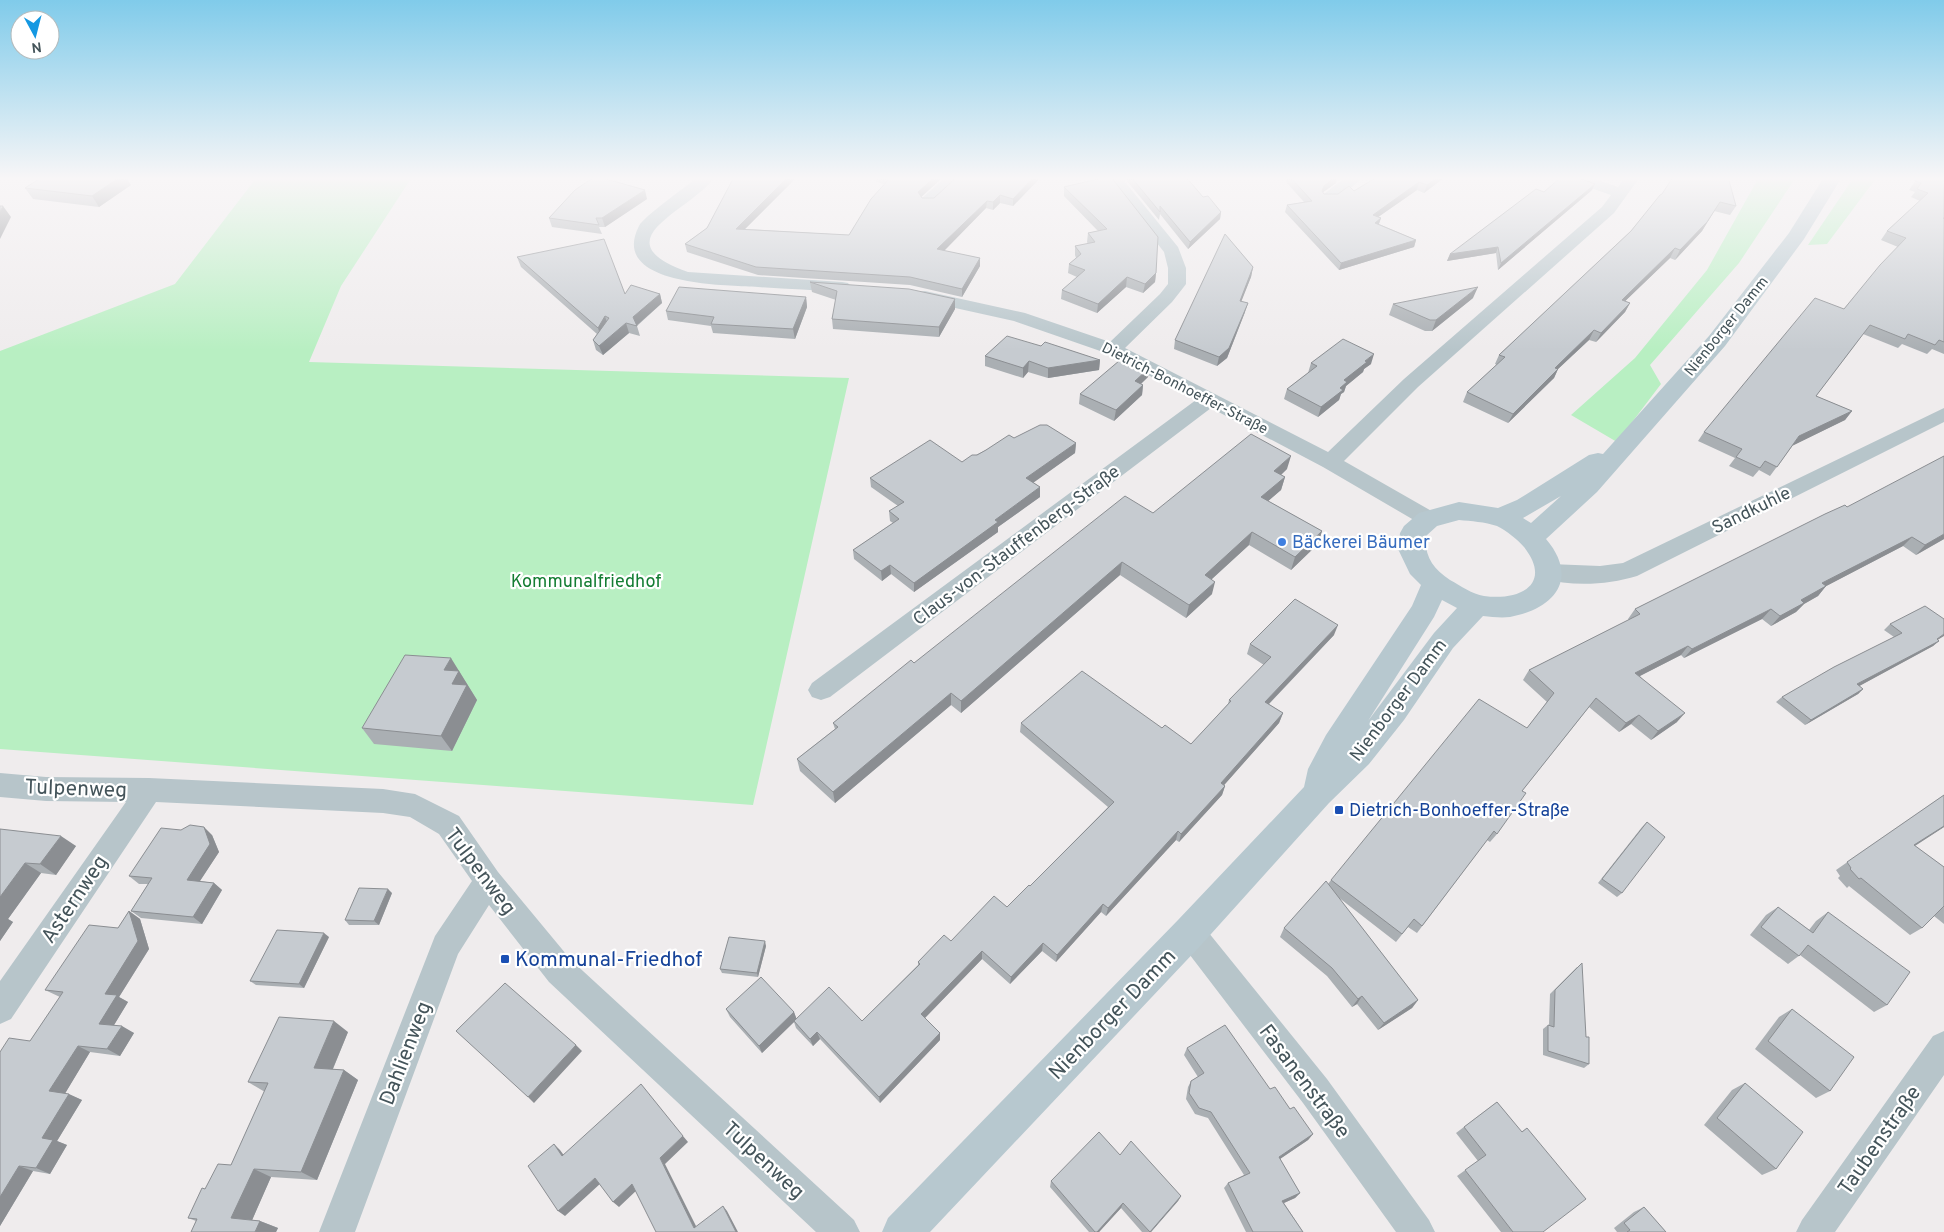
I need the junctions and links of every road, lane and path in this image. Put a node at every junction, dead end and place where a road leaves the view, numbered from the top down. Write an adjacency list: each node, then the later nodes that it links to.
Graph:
1 (644, 234): 5 (street)
2 (1159, 234): 7 (street)
3 (1580, 234): 11 (street)
4 (1797, 234): 10 (street, Nienborger Damm)
5 (860, 288)
6 (910, 292): 7 (street, Dietrich-Bonhoeffer-Straße)
7 (1113, 348): 8 (street, Dietrich-Bonhoeffer-Straße)
8 (1211, 399): 11 (street, Dietrich-Bonhoeffer-Straße); 18 (street, Claus-von-Stauffenberg-Straße)
9 (1944, 414): 15 (street, Sandkuhle)
10 (1628, 444): 13 (street, Nienborger Damm); 14 (street, Nienborger Damm)
11 (1330, 462): 12 (street, Dietrich-Bonhoeffer-Straße)
12 (1428, 518): 13 (street); 16 (street)
13 (1498, 518): 14 (street)
14 (1532, 538): 15 (street)
15 (1550, 572): 17 (street)
16 (1435, 584): 17 (street); 21 (street, Nienborger Damm)
17 (1478, 605): 21 (street, Nienborger Damm)
18 (821, 690)
19 (0, 785): 20 (street, Tulpenweg)
20 (149, 790): 22 (street, Tulpenweg); 24 (street, Asternweg)
21 (1318, 793): 23 (street, Nienborger Damm)
22 (488, 881): 26 (street, Dahlienweg); 27 (street, Tulpenweg)
23 (1190, 932): 28 (street, Nienborger Damm); 29 (street, Fasanenstraße)
24 (0, 1008)
25 (1944, 1047): 30 (street, Taubenstraße)
26 (337, 1232)
27 (842, 1232)
28 (902, 1232)
29 (1417, 1232)
30 (1814, 1232)

